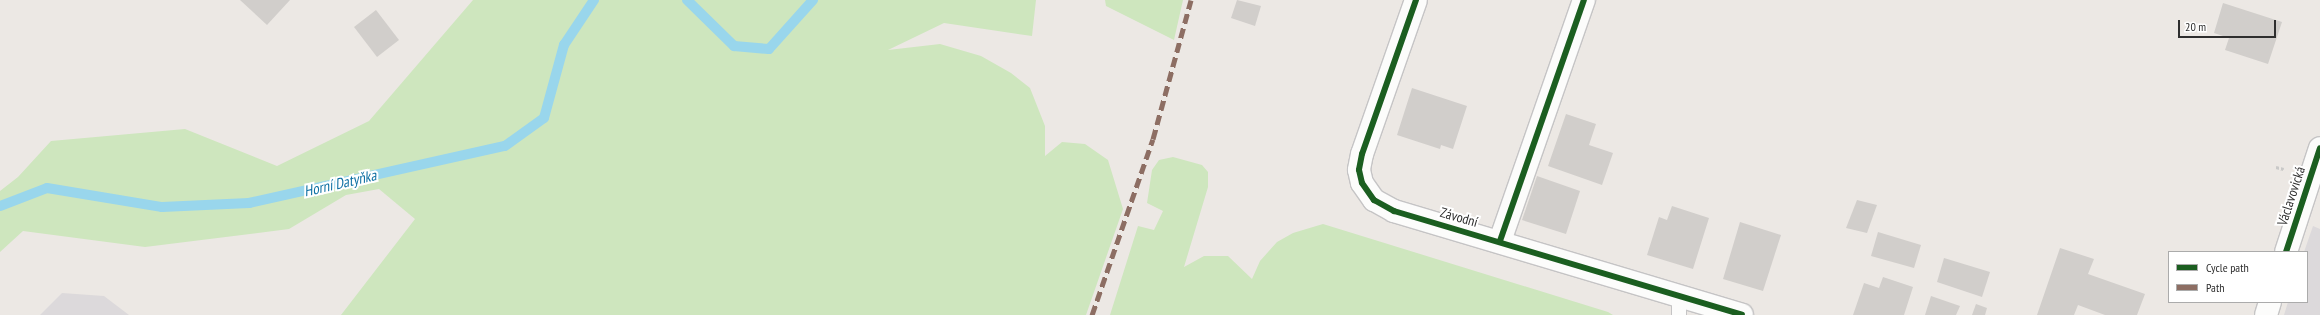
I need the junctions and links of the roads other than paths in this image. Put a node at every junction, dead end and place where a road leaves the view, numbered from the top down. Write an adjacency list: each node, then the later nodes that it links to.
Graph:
1 (1416, 0): 4 (street, Závodní)
2 (1584, 0): 4 (street)
3 (2320, 148): 5 (street, Václavovická)
4 (1500, 241): 7 (street, Závodní)
5 (2286, 251)
6 (2270, 303): 9 (street)
7 (1679, 305): 8 (street, Závodní)
8 (1742, 315)
9 (2266, 315)

